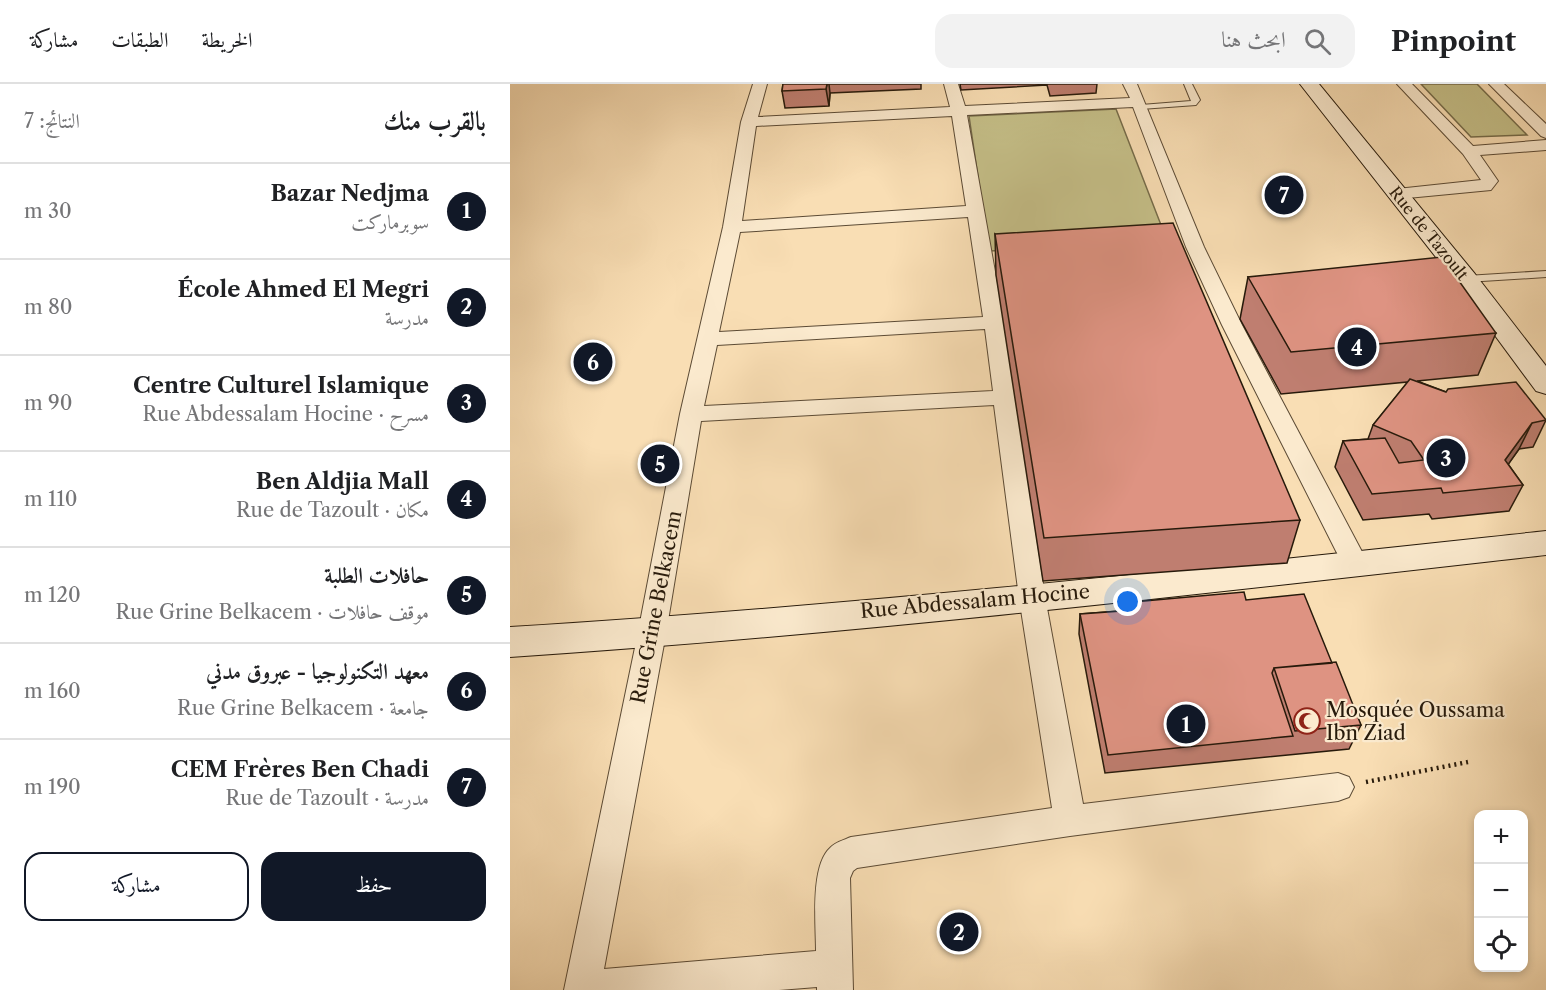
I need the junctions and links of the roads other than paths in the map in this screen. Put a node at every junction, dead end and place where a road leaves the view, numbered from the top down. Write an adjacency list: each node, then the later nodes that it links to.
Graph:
1 (760, 84): 12 (street, Rue Grine Belkacem)
2 (951, 84): 11 (street)
3 (1130, 84): 10 (street)
4 (1188, 84): 10 (lane)
5 (1309, 84): 16 (main road, Rue de Tazoult)
6 (1404, 84): 15 (street)
7 (1496, 84): 8 (street)
8 (1515, 101): 9 (street); 13 (street)
9 (1536, 103)
10 (1140, 105): 11 (street); 19 (street)
11 (959, 112): 12 (street); 17 (street)
12 (749, 122): 18 (street, Rue Grine Belkacem)
13 (1546, 133)
14 (1546, 146): 15 (street)
15 (1469, 151): 16 (street)
16 (1397, 194): 24 (main road, Rue de Tazoult)
17 (974, 211): 18 (street); 22 (street)
18 (732, 227): 26 (street, Rue Grine Belkacem)
19 (1195, 247): 20 (street); 31 (street)
20 (1171, 248)
21 (1006, 254): 22 (street)
22 (982, 255): 25 (street)
23 (1546, 274): 24 (lane)
24 (1466, 279): 27 (main road, Rue de Tazoult)
25 (994, 322): 26 (street); 28 (street)
26 (708, 339): 29 (street, Rue Grine Belkacem)
27 (1546, 385)
28 (1004, 397): 29 (street); 32 (street)
29 (691, 414): 33 (street, Rue Grine Belkacem)
30 (1546, 543): 31 (main road, Rue Abdessalam Hocine)
31 (1356, 565): 32 (main road, Rue Abdessalam Hocine)
32 (1032, 597): 33 (main road, Rue Abdessalam Hocine); 36 (street)
33 (652, 633): 34 (main road, Rue Abdessalam Hocine); 38 (street, Rue Grine Belkacem)
34 (510, 642)
35 (1338, 787): 36 (street)
36 (1070, 820): 37 (street)
37 (835, 978): 38 (street)
38 (582, 990)

